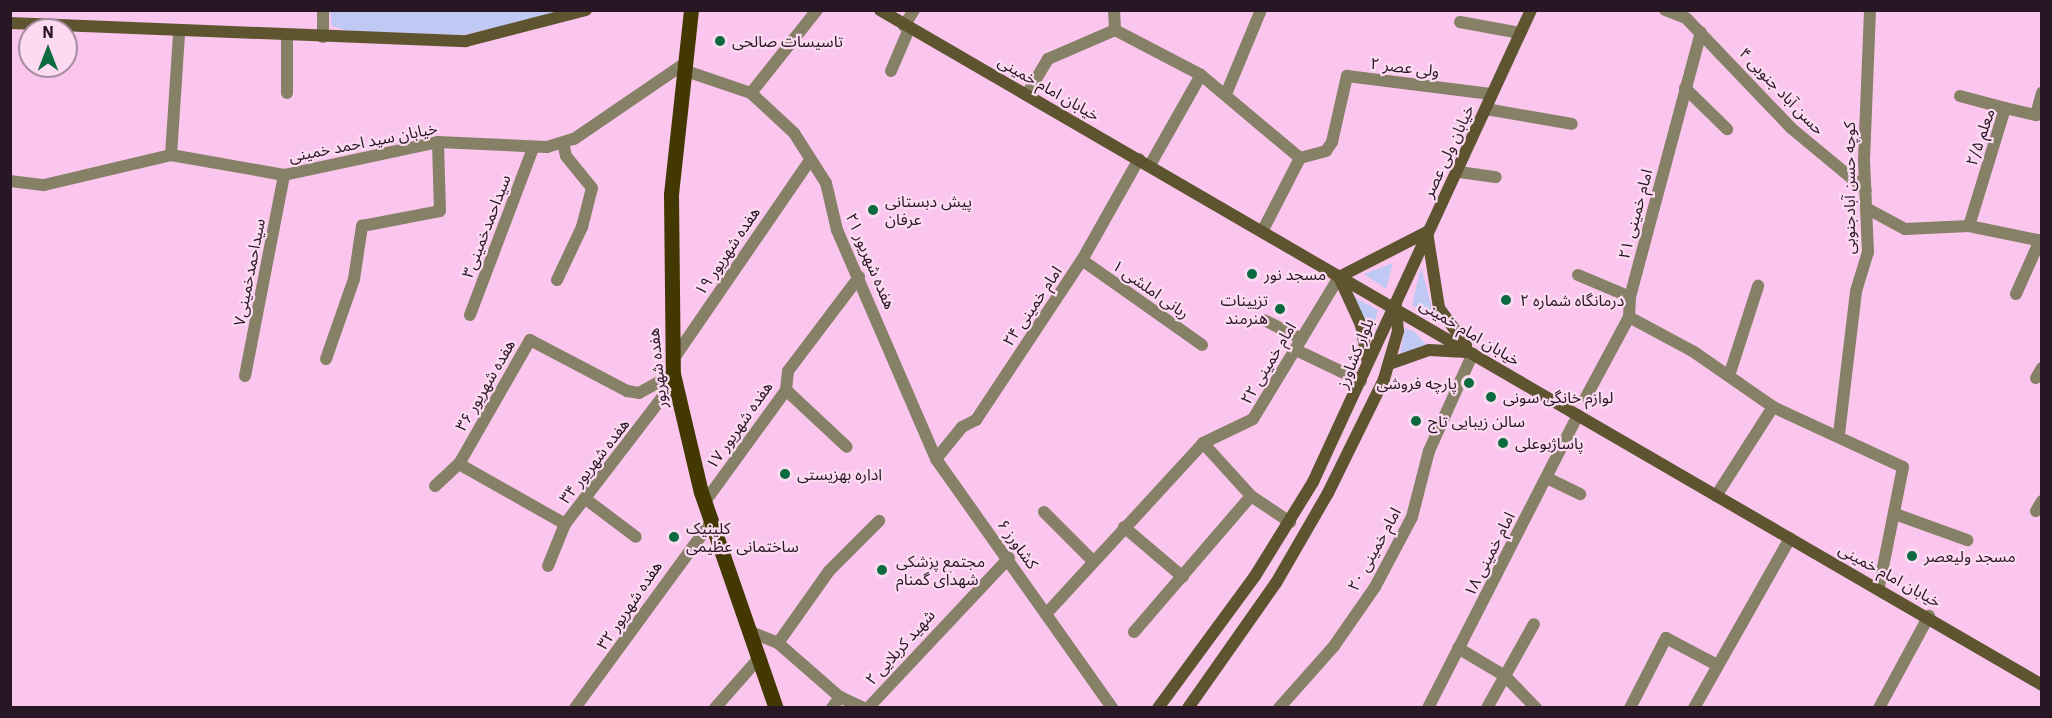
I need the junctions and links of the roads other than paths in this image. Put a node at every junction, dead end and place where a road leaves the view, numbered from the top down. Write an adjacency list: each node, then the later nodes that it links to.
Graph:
1 (323, 10): 19 (street)
2 (586, 10): 19 (main road)
3 (691, 10): 21 (main road, هفده شهریور)
4 (818, 10): 26 (street)
5 (880, 10): 14 (main road, خیابان امام خمینی)
6 (914, 10): 14 (street)
7 (1114, 10): 15 (street)
8 (1261, 10): 29 (street)
9 (1531, 10): 17 (main road, خیابان ولی عصر)
10 (1665, 10): 18 (street, حسن آباد جنوبی ۴)
11 (1870, 10): 47 (street, کوچه حسن آبادجنوبی)
12 (1460, 22): 17 (street)
13 (10, 23): 16 (main road)
14 (906, 27): 22 (street); 28 (main road, خیابان امام خمینی)
15 (1115, 30): 23 (street); 28 (street)
16 (179, 33): 20 (main road); 39 (street)
17 (1520, 33): 30 (main road, خیابان ولی عصر)
18 (1703, 33): 24 (street, امام خمینی ۲۱); 47 (street, حسن آباد جنوبی ۴)
19 (323, 36): 20 (main road)
20 (287, 37): 25 (street)
21 (683, 67): 26 (street, هفده شهریور ۲۱); 37 (street, خیابان سید احمد خمینی); 71 (main road, هفده شهریور)
22 (891, 71)
23 (1201, 75): 29 (street); 42 (street, امام خمینی ۲۴)
24 (1685, 88): 35 (street); 60 (street, امام خمینی ۲۱)
25 (286, 93)
26 (751, 93): 41 (street, هفده شهریور ۲۱)
27 (2042, 93): 32 (street, معلم ۲/۵)
28 (1027, 94): 42 (main road, خیابان امام خمینی)
29 (1226, 94): 40 (street)
30 (1491, 94): 33 (main road, خیابان ولی عصر); 40 (street, ولی عصر ۲)
31 (1960, 96): 32 (street)
32 (2005, 108): 49 (street, معلم ۲/۵)
33 (1486, 109): 34 (street); 43 (main road, خیابان ولی عصر)
34 (1572, 124)
35 (1727, 129)
36 (438, 142): 38 (street, خیابان سید احمد خمینی); 44 (street, خیابان سید احمد خمینی); 69 (street)
37 (563, 143): 38 (street, خیابان سید احمد خمینی); 57 (street)
38 (533, 148): 62 (street, سیداحمدخمینی۳)
39 (171, 155): 44 (street, خیابان سید احمد خمینی); 46 (street)
40 (1300, 158): 50 (street)
41 (810, 160): 55 (street, هفده شهریور ۲۱); 71 (street, هفده شهریور ۱۹)
42 (1145, 162): 50 (main road, خیابان امام خمینی); 53 (street, امام خمینی ۲۴)
43 (1459, 172): 45 (street); 51 (main road, خیابان ولی عصر)
44 (284, 175): 73 (street, سیداحمدخمینی۷)
45 (1496, 177)
46 (10, 182)
47 (1866, 190): 48 (street, کوچه حسن آبادجنوبی)
48 (1866, 208): 49 (street); 81 (street, کوچه حسن آبادجنوبی)
49 (1969, 226): 52 (street)
50 (1263, 230): 56 (main road, خیابان امام خمینی)
51 (1427, 232): 56 (main road); 61 (main road, خیابان ولی عصر); 68 (main road)
52 (2041, 240): 59 (street)
53 (1082, 260): 66 (street, ربانی املشی ۱); 84 (street, امام خمینی ۲۴)
54 (1578, 275): 60 (street)
55 (859, 277): 76 (street, هفده شهریور ۱۷); 77 (street, هفده شهریور ۲۱)
56 (1340, 277): 61 (main road, خیابان امام خمینی); 65 (street, امام خمینی ۲۲); 72 (main road)
57 (557, 280)
58 (1758, 286): 74 (street)
59 (2016, 294)
60 (1630, 297): 63 (street, امام خمینی ۲۱)
61 (1396, 306): 68 (main road, خیابان امام خمینی); 70 (main road, بلوار کشاورز); 72 (main road, بلوار کشاورز)
62 (470, 315)
63 (1629, 317): 74 (street); 78 (street, امام خمینی ۲۱)
64 (1264, 320): 65 (street)
65 (1302, 339): 67 (street, امام خمینی ۲۲)
66 (1202, 345)
67 (1296, 350): 72 (street); 82 (street, امام خمینی ۲۲)
68 (1473, 353): 70 (main road); 80 (main road, خیابان امام خمینی); 128 (street, امام خمینی ۲۰)
69 (326, 359)
70 (1389, 364): 75 (main road, بلوار کشاورز)
71 (673, 372): 85 (street, هفده شهریور ۳۶); 91 (street, هفده شهریور ۳۴); 92 (main road, هفده شهریور)
72 (1364, 372): 75 (main road); 97 (main road, بلوار کشاورز)
73 (245, 376)
74 (1729, 376): 79 (street)
75 (1384, 379): 127 (main road, بلوار کشاورز)
76 (786, 390): 83 (street); 92 (street, هفده شهریور ۱۷)
77 (910, 393): 84 (street, کشاورز ۶)
78 (1586, 397)
79 (1773, 407): 81 (street); 90 (street)
80 (1578, 415): 86 (street, امام خمینی ۱۸); 90 (main road, خیابان امام خمینی)
81 (1839, 434): 94 (street)
82 (1203, 443): 89 (street); 99 (street)
83 (847, 447)
84 (936, 459): 103 (street, کشاورز ۶)
85 (459, 464): 87 (street, هفده شهریور ۳۶); 98 (street)
86 (1547, 478): 88 (street); 114 (street, امام خمینی ۱۸)
87 (435, 486)
88 (1580, 494)
89 (1251, 496): 97 (street); 106 (street)
90 (1716, 496): 101 (main road, خیابان امام خمینی)
91 (587, 500): 98 (street, هفده شهریور ۳۴); 100 (street)
92 (704, 503): 96 (main road, هفده شهریور)
93 (1044, 512): 104 (street)
94 (1895, 514): 102 (street); 107 (street)
95 (879, 521): 113 (street)
96 (711, 522): 111 (main road, هفده شهریور); 120 (street, هفده شهریور ۳۲)
97 (1290, 522): 126 (main road, بلوار کشاورز)
98 (565, 524): 105 (street, هفده شهریور ۳۴)
99 (1124, 527): 104 (street); 106 (street)
100 (636, 537)
101 (1790, 538): 107 (main road, خیابان امام خمینی); 116 (street)
102 (1967, 540)
103 (1009, 558): 108 (street, کشاورز ۶); 124 (street, شهید کربلایی ۲)
104 (1091, 559): 108 (street)
105 (548, 566)
106 (1183, 578): 112 (street)
107 (1879, 587): 109 (main road, خیابان امام خمینی)
108 (1046, 614): 125 (street, کشاورز ۶)
109 (1929, 616): 118 (main road, خیابان امام خمینی); 134 (street)
110 (1534, 624): 117 (street)
111 (751, 632): 113 (street); 115 (main road, هفده شهریور)
112 (1134, 632)
113 (778, 643): 119 (street)
114 (1458, 648): 117 (street); 129 (street, امام خمینی ۱۸)
115 (760, 657): 121 (street); 122 (main road, هفده شهریور)
116 (1717, 665): 132 (street); 133 (street)
117 (1505, 676): 130 (street); 131 (street)
118 (2042, 685)
119 (840, 697): 123 (street); 124 (street)
120 (575, 708)
121 (715, 708)
122 (776, 708)
123 (832, 708)
124 (866, 708)
125 (1112, 708)
126 (1158, 708)
127 (1188, 708)
128 (1280, 708)
129 (1428, 708)
130 (1487, 708)
131 (1536, 708)
132 (1630, 708)
133 (1694, 708)
134 (1880, 708)

